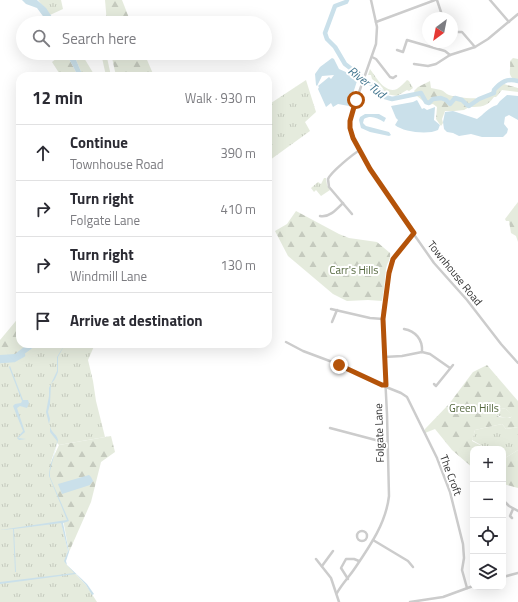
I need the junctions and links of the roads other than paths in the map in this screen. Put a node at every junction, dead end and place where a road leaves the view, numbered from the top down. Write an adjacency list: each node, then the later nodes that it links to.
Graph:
1 (371, 0): 6 (street, Townhouse Road)
2 (436, 0): 4 (street); 6 (street)
3 (490, 0): 7 (street)
4 (440, 12)
5 (518, 14): 7 (street)
6 (376, 22): 12 (street, Townhouse Road)
7 (509, 22): 9 (street)
8 (458, 32): 9 (street)
9 (475, 48): 11 (street)
10 (397, 50): 11 (street)
11 (450, 55): 13 (street)
12 (372, 57): 14 (street); 15 (street, Townhouse Road)
13 (414, 64)
14 (396, 76)
15 (360, 150): 16 (street); 21 (street, Townhouse Road)
16 (343, 204): 17 (street); 19 (street)
17 (352, 214)
18 (320, 216): 19 (street)
19 (326, 217): 20 (street)
20 (327, 221)
21 (414, 233): 24 (street, Folgate Lane); 30 (street, Townhouse Road)
22 (331, 309): 23 (street)
23 (337, 310): 24 (street); 25 (street)
24 (383, 319): 29 (street, Folgate Lane)
25 (332, 320)
26 (406, 328): 28 (street)
27 (286, 342): 33 (street, The Croft)
28 (422, 352): 29 (street); 32 (street)
29 (384, 358): 33 (street, Folgate Lane)
30 (518, 363)
31 (453, 365): 32 (street)
32 (450, 368): 34 (street)
33 (386, 386): 36 (street, Folgate Lane); 52 (street, The Croft)
34 (436, 386)
35 (330, 428): 36 (street)
36 (387, 443): 42 (street, Folgate Lane)
37 (506, 503): 38 (street)
38 (513, 509): 39 (street); 40 (street)
39 (518, 511)
40 (510, 516)
41 (367, 538): 41 (street); 42 (street)
42 (372, 541): 45 (street, Folgate Lane); 47 (street)
43 (333, 551): 46 (street)
44 (318, 558): 46 (street)
45 (360, 561): 50 (street, Folgate Lane); 50 (street)
46 (322, 566): 53 (street)
47 (411, 566)
48 (518, 573): 49 (street)
49 (506, 576)
50 (348, 578): 53 (street, Folgate Lane)
51 (470, 587): 52 (street)
52 (467, 588): 55 (street)
53 (337, 593): 54 (street)
54 (339, 602)
55 (410, 602)

